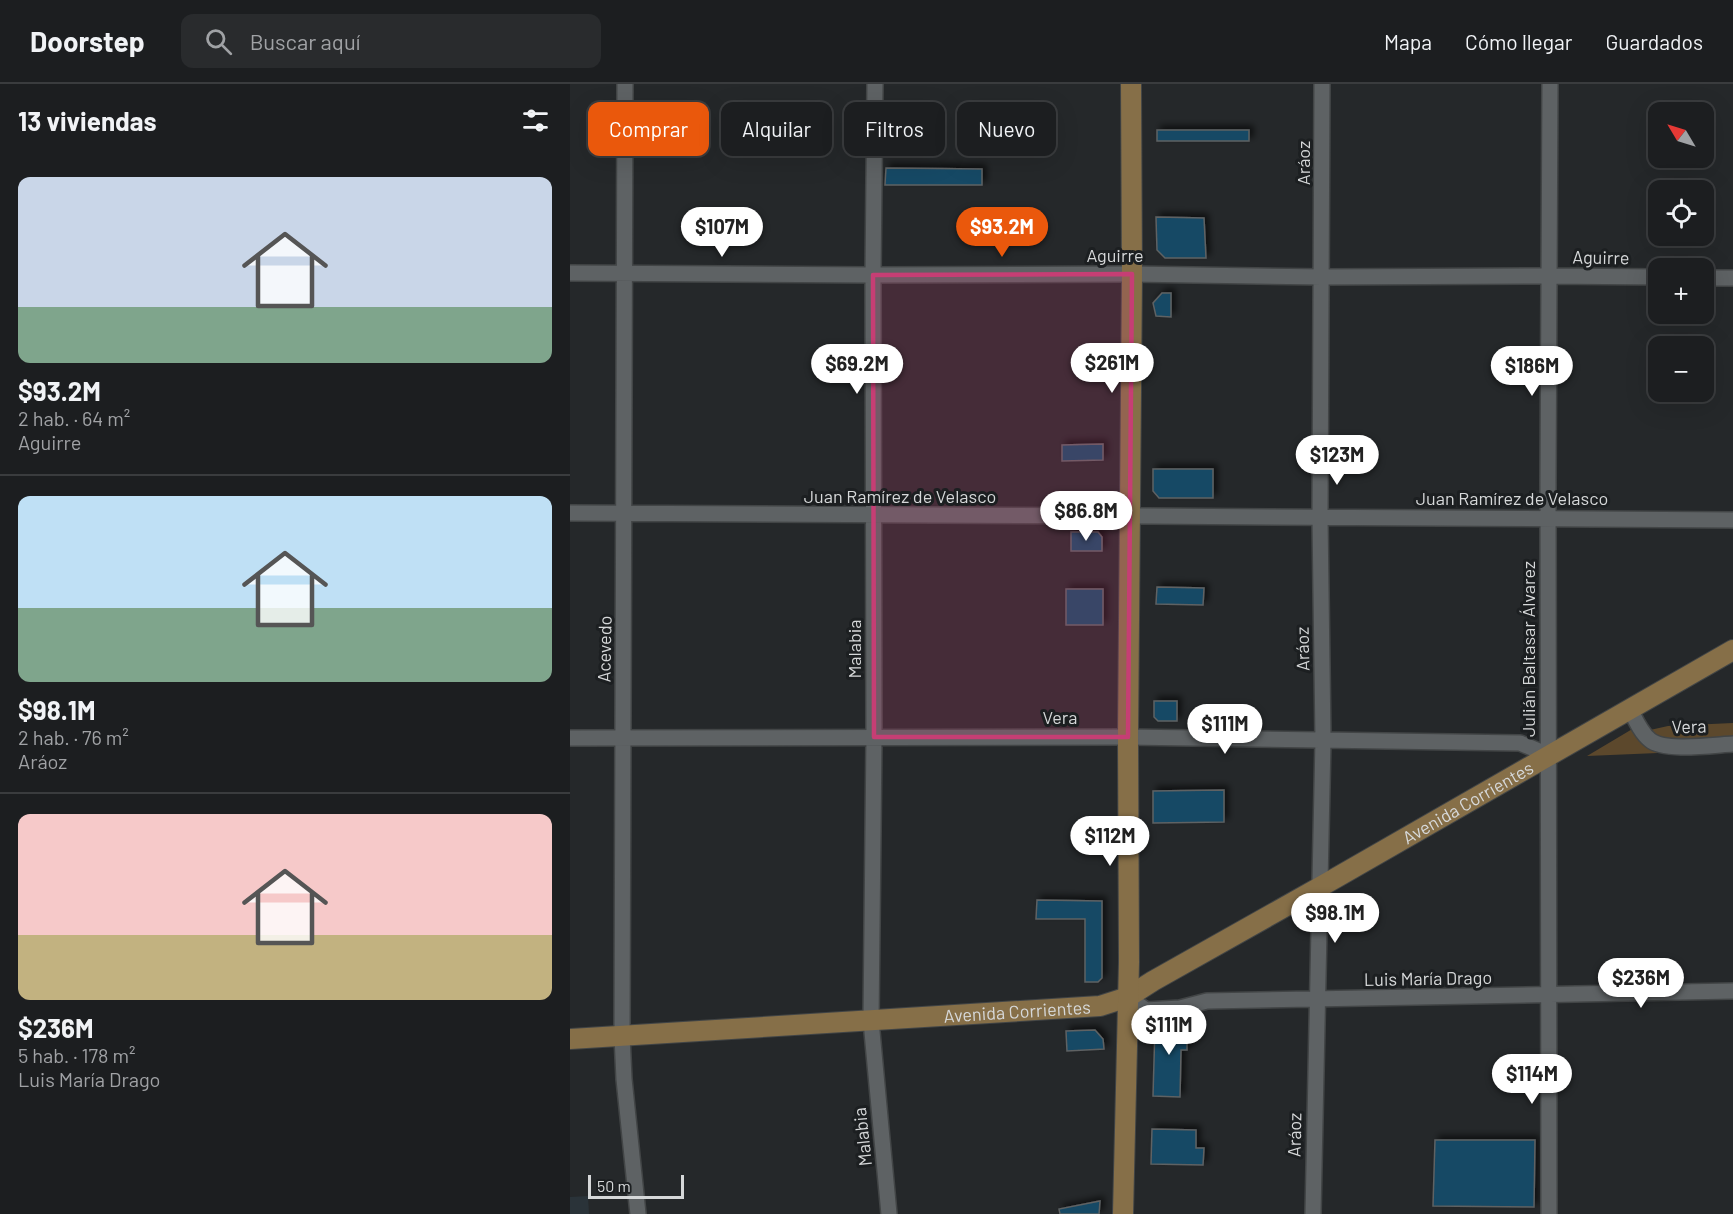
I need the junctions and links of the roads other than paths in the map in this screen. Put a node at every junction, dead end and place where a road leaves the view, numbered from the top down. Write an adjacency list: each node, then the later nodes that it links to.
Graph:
1 (626, 84): 7 (street, Acevedo)
2 (875, 84): 9 (street, Malabia)
3 (1131, 84): 8 (main road)
4 (1322, 84): 11 (street, Aráoz)
5 (1550, 84): 10 (street, Julián Baltasar Álvarez)
6 (570, 273): 7 (street, Aguirre)
7 (626, 274): 9 (street, Aguirre); 16 (street, Acevedo)
8 (1132, 274): 9 (street, Aguirre); 11 (street, Aguirre); 17 (main road)
9 (873, 275): 18 (street, Malabia)
10 (1550, 276): 11 (street, Aguirre); 12 (street, Aguirre); 20 (street, Julián Baltasar Álvarez)
11 (1322, 277): 19 (street, Aráoz)
12 (1648, 277)
13 (1714, 278): 14 (street)
14 (1733, 278)
15 (570, 513): 16 (street, Juan Ramírez de Velasco)
16 (625, 514): 18 (street, Juan Ramírez de Velasco); 27 (street, Acevedo)
17 (1129, 515): 18 (street, Juan Ramírez de Velasco); 19 (street, Juan Ramírez de Velasco); 24 (main road)
18 (873, 516): 25 (street, Malabia)
19 (1320, 518): 20 (street, Juan Ramírez de Velasco); 28 (street, Aráoz)
20 (1548, 518): 21 (street, Juan Ramírez de Velasco); 30 (street, Julián Baltasar Álvarez)
21 (1733, 520)
22 (1733, 650): 23 (main road, Avenida Corrientes)
23 (1630, 709): 29 (street, Vera); 30 (main road, Avenida Corrientes)
24 (1128, 736): 25 (street, Vera); 28 (street, Vera); 34 (main road)
25 (874, 737): 27 (street, Vera); 36 (street, Malabia)
26 (570, 738): 27 (street, Vera)
27 (622, 738): 37 (street, Acevedo)
28 (1323, 740): 30 (street, Vera); 31 (street, Aráoz)
29 (1733, 744)
30 (1548, 755): 31 (main road, Avenida Corrientes); 33 (street, Julián Baltasar Álvarez)
31 (1320, 887): 34 (main road, Avenida Corrientes); 35 (street, Aráoz)
32 (1733, 991): 33 (street, Luis María Drago)
33 (1549, 995): 35 (street, Luis María Drago); 43 (street, Julián Baltasar Álvarez)
34 (1128, 997): 35 (street, Luis María Drago); 36 (main road, Avenida Corrientes); 41 (main road)
35 (1316, 1000): 42 (street, Aráoz)
36 (871, 1021): 37 (main road, Avenida Corrientes); 40 (street, Malabia)
37 (622, 1036): 38 (main road, Avenida Corrientes); 39 (street, Acevedo)
38 (570, 1039)
39 (638, 1214)
40 (889, 1214)
41 (1123, 1214)
42 (1313, 1214)
43 (1549, 1214)

